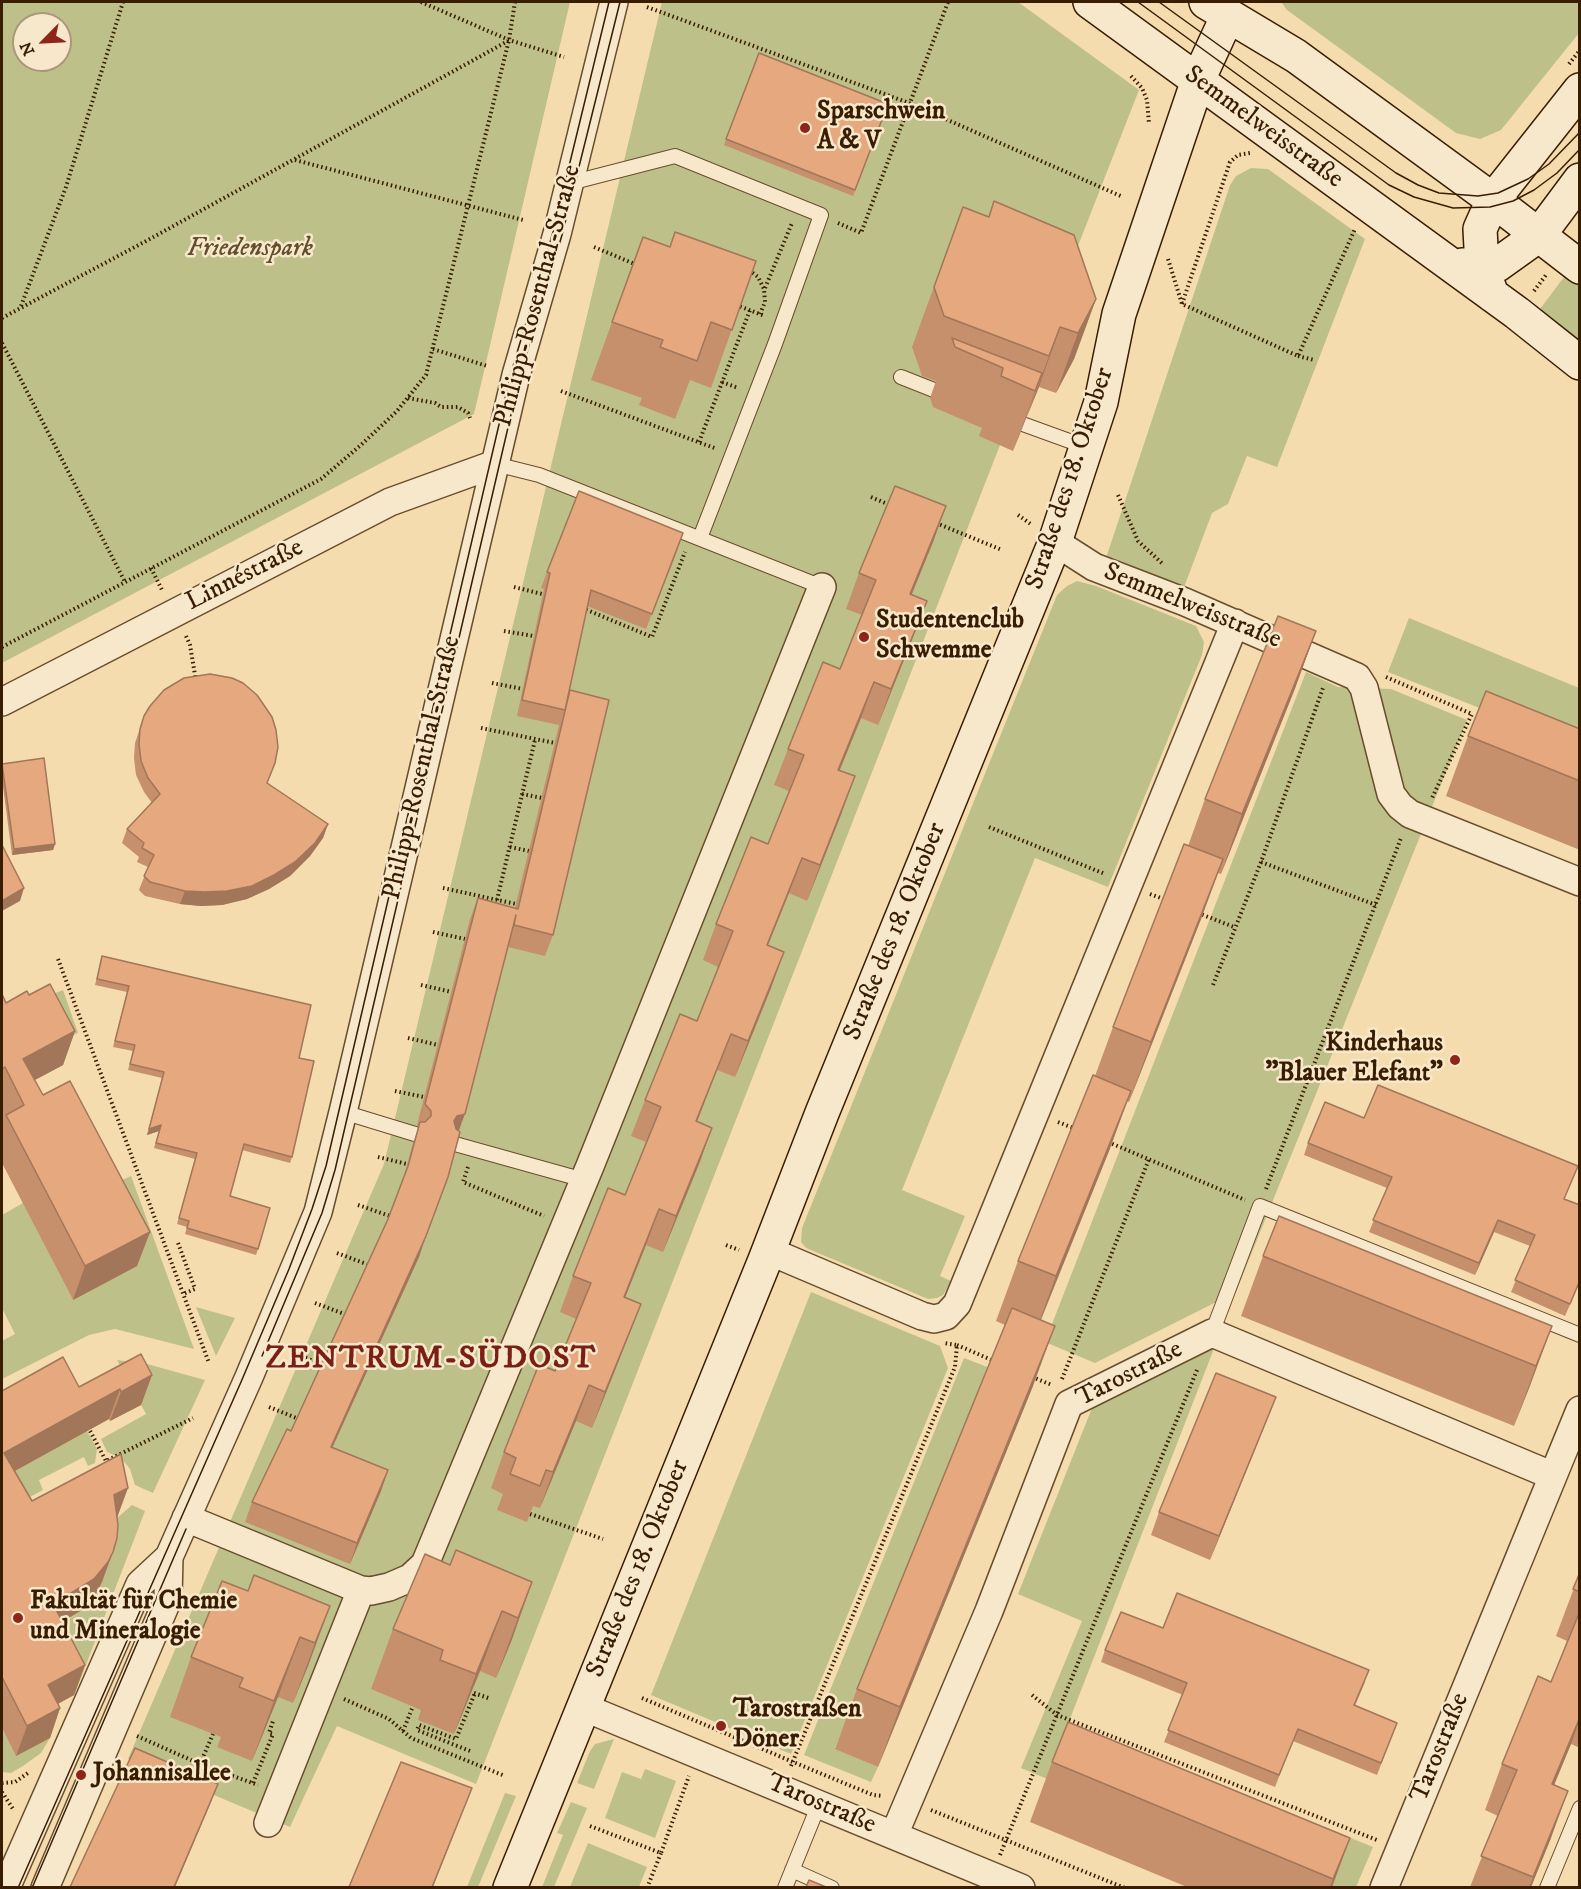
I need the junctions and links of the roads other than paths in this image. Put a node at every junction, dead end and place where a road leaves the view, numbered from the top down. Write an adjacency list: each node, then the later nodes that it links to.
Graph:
1 (614, 2): 7 (street, Philipp-Rosenthal-Straße)
2 (1090, 2): 4 (main road, Semmelweisstraße)
3 (1222, 6): 4 (main road, Straße des 18. Oktober); 8 (main road)
4 (1198, 80): 10 (main road, Semmelweisstraße); 15 (main road, Straße des 18. Oktober)
5 (1580, 90): 8 (main road)
6 (1580, 180): 9 (main road)
7 (570, 183): 16 (street, Philipp-Rosenthal-Straße); 17 (lane)
8 (1493, 200): 9 (main road); 10 (main road)
9 (1561, 252): 10 (main road)
10 (1497, 292): 11 (main road)
11 (1580, 363)
12 (901, 377): 13 (lane)
13 (956, 399)
14 (990, 412): 15 (lane)
15 (1086, 447): 18 (main road, Straße des 18. Oktober)
16 (495, 464): 17 (lane); 21 (street, Linnéstraße); 23 (street, Philipp-Rosenthal-Straße)
17 (695, 536): 19 (lane)
18 (1055, 542): 20 (street, Semmelweisstraße); 27 (main road, Straße des 18. Oktober)
19 (822, 587): 26 (street)
20 (1235, 623): 22 (street, Semmelweisstraße); 27 (street)
21 (2, 702)
22 (1580, 882)
23 (343, 1112): 24 (lane); 32 (street, Philipp-Rosenthal-Straße)
24 (415, 1134)
25 (455, 1144): 26 (lane)
26 (584, 1180): 34 (street)
27 (769, 1251): 35 (main road, Straße des 18. Oktober)
28 (1212, 1333): 29 (lane); 31 (street, Tarostraße); 39 (street, Tarostraße)
29 (1580, 1335)
30 (1580, 1410): 31 (street, Tarostraße)
31 (1551, 1475): 47 (street, Tarostraße)
32 (186, 1518): 33 (street, Philipp-Rosenthal-Straße); 34 (street)
33 (169, 1557): 41 (street, Philipp-Rosenthal-Straße); 42 (street, Philipp-Rosenthal-Straße)
34 (361, 1590): 38 (street)
35 (583, 1707): 36 (street, Tarostraße); 43 (main road, Straße des 18. Oktober)
36 (819, 1804): 39 (street, Tarostraße); 40 (lane)
37 (1580, 1808): 48 (lane)
38 (268, 1823)
39 (894, 1835): 46 (street, Tarostraße)
40 (792, 1870): 44 (lane); 45 (lane)
41 (6, 1887)
42 (45, 1887)
43 (510, 1887)
44 (785, 1887)
45 (832, 1887)
46 (1021, 1887)
47 (1384, 1887)
48 (1547, 1887)

